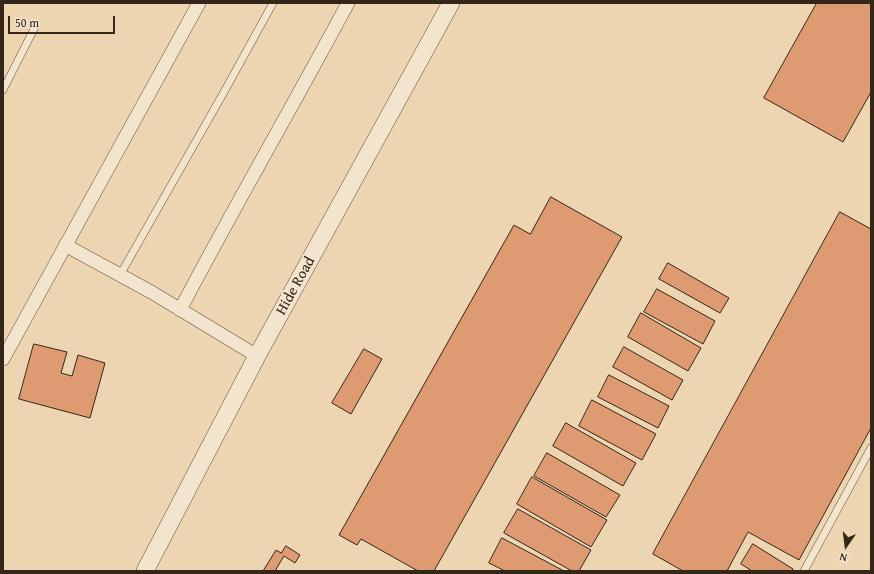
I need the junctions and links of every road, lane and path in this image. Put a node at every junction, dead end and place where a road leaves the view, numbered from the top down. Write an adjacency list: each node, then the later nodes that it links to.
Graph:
1 (199, 3): 7 (street)
2 (273, 3): 8 (lane)
3 (348, 3): 9 (street)
4 (451, 3): 10 (street, Hide Road)
5 (35, 27): 6 (lane)
6 (3, 90)
7 (65, 245): 8 (street); 11 (street)
8 (120, 275): 9 (street)
9 (180, 310): 10 (street)
10 (257, 356): 13 (street, Hide Road)
11 (3, 358)
12 (871, 448): 14 (lane)
13 (145, 571)
14 (804, 571)

